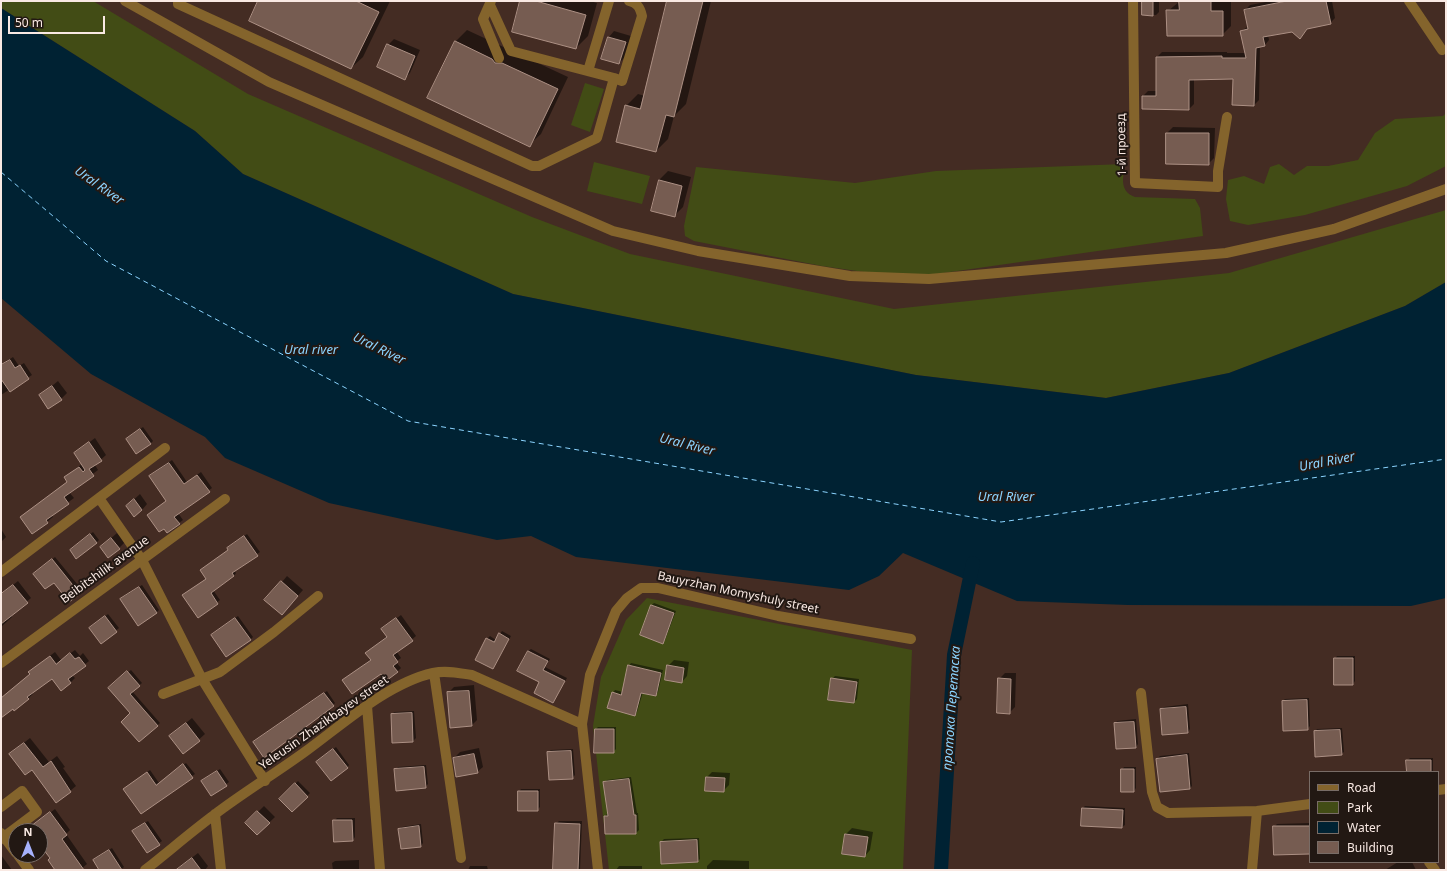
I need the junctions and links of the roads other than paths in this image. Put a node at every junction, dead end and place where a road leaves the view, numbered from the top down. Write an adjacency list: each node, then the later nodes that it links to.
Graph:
1 (125, 1): 13 (street)
2 (609, 1): 10 (street)
3 (628, 1): 11 (street)
4 (1133, 1): 12 (street, 1-й проезд)
5 (1409, 1): 8 (street)
6 (176, 2): 11 (street)
7 (490, 3): 9 (street); 10 (street)
8 (1442, 50)
9 (499, 58)
10 (588, 71): 11 (street)
11 (614, 78)
12 (1227, 117)
13 (1446, 189)
14 (165, 448): 15 (street)
15 (99, 498): 17 (street); 18 (street)
16 (225, 499): 17 (street, Beibitshilik avenue)
17 (142, 560): 21 (street, Beibitshilik avenue); 23 (street)
18 (1, 572)
19 (318, 596): 23 (street)
20 (911, 639): 27 (street, Bauyrzhan Momyshuly street)
21 (1, 663)
22 (434, 673): 26 (street, Yeleusin Zhazikbayev street); 27 (street, Yeleusin Zhazikbayev street); 34 (street)
23 (202, 679): 25 (street); 28 (street)
24 (1141, 693): 31 (street)
25 (163, 694)
26 (367, 706): 28 (street, Yeleusin Zhazikbayev street); 37 (street)
27 (582, 724): 38 (street, Bauyrzhan Momyshuly street)
28 (265, 781): 32 (street, Yeleusin Zhazikbayev street)
29 (1309, 804): 31 (street)
30 (1, 807): 33 (street)
31 (1257, 811): 39 (street)
32 (215, 814): 35 (street, Yeleusin Zhazikbayev street); 36 (street)
33 (2, 836)
34 (461, 858)
35 (145, 870)
36 (221, 870)
37 (380, 870)
38 (598, 870)
39 (1252, 870)

